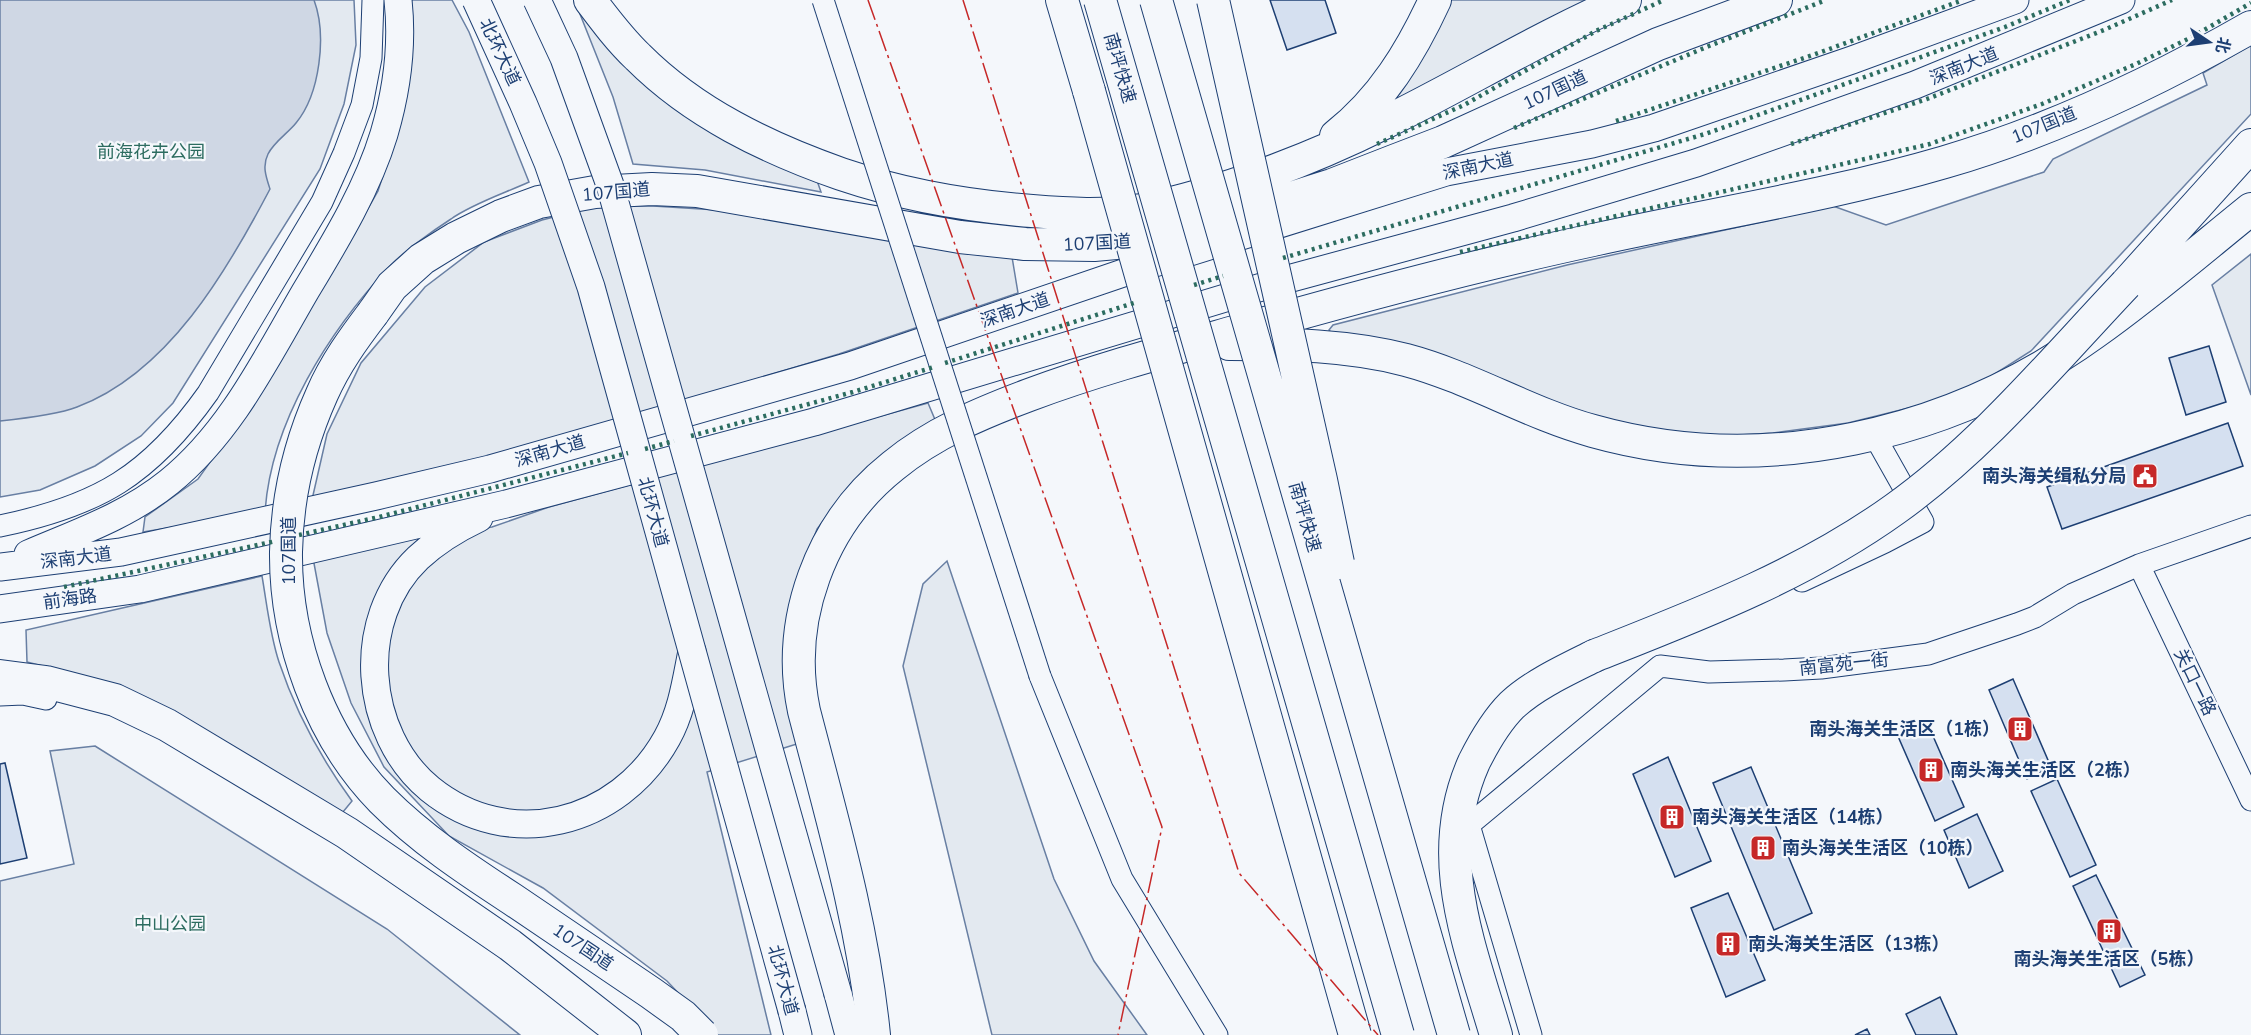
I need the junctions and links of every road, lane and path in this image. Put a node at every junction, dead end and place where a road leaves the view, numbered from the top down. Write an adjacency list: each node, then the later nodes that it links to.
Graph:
1 (373, 0): 26 (street)
2 (398, 0): 29 (main road)
3 (476, 0): 32 (main road, 北环大道, bridge)
4 (537, 0): 42 (main road, bridge)
5 (590, 0): 19 (highway)
6 (823, 0): 44 (street, bridge)
7 (1062, 0): 17 (highway)
8 (1099, 0): 17 (highway); 46 (highway, 南坪快速, bridge)
9 (1156, 0): 37 (highway, 南坪快速, bridge)
10 (1213, 0): 37 (highway, bridge)
11 (1435, 0): 19 (highway)
12 (1625, 0): 19 (highway)
13 (1776, 0): 21 (highway, 107国道)
14 (2014, 0): 22 (main road, 深南大道)
15 (2121, 0): 25 (main road, 深南大道)
16 (2251, 27): 23 (highway, 107国道)
17 (1089, 91): 45 (highway, bridge)
18 (2251, 145): 48 (highway, bridge)
19 (1302, 159)
20 (2251, 209): 24 (highway)
21 (1200, 228): 22 (highway); 41 (highway, 107国道, bridge)
22 (1129, 271): 29 (main road, 深南大道)
23 (1183, 346): 24 (highway); 43 (highway, 107国道)
24 (1874, 435): 33 (street)
25 (506, 504): 30 (main road, 深南大道); 32 (main road)
26 (0, 526)
27 (2251, 526): 28 (street, 南富苑一街)
28 (2139, 565): 33 (street, 南富苑一街); 38 (street, 关口一路)
29 (0, 566)
30 (140, 589): 31 (main road, 前海路)
31 (0, 609)
32 (692, 651): 39 (main road, 北环大道, bridge)
33 (1660, 666): 49 (street)
34 (0, 676): 40 (highway)
35 (0, 695): 36 (street)
36 (46, 699)
37 (1368, 736): 47 (highway, 南坪快速, bridge)
38 (2251, 800)
39 (795, 1023)
40 (625, 1035)
41 (702, 1035)
42 (849, 1035)
43 (874, 1035)
44 (1216, 1035)
45 (1355, 1035)
46 (1398, 1035)
47 (1454, 1035)
48 (1496, 1035)
49 (1531, 1035)

